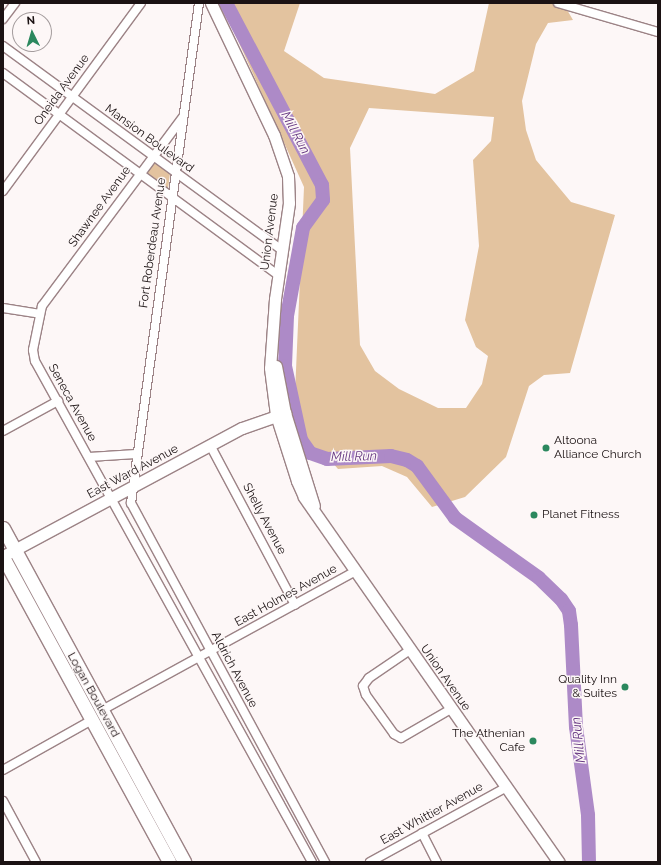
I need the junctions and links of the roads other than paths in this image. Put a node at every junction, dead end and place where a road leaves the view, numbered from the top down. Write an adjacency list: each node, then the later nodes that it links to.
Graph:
1 (15, 3): 6 (street)
2 (141, 3): 10 (street, Oneida Avenue)
3 (198, 3): 12 (street, Fort Roberdeau Avenue)
4 (211, 3): 18 (main road, Union Avenue)
5 (558, 3): 7 (street)
6 (3, 19)
7 (658, 32)
8 (3, 46): 10 (street, Mansion Boulevard)
9 (3, 74): 11 (street)
10 (71, 97): 11 (street, Oneida Avenue); 13 (street, Mansion Boulevard)
11 (59, 114): 15 (street); 16 (street, Oneida Avenue)
12 (183, 116): 13 (street, Shawnee Avenue); 14 (street, Fort Roberdeau Avenue)
13 (153, 156): 14 (street, Mansion Boulevard); 15 (street, Shawnee Avenue)
14 (175, 173): 17 (street, Fort Roberdeau Avenue); 18 (street, Mansion Boulevard)
15 (140, 174): 17 (street); 21 (street, Shawnee Avenue)
16 (3, 191)
17 (172, 197): 19 (street); 26 (street, Fort Roberdeau Avenue)
18 (282, 250): 19 (main road, Union Avenue)
19 (278, 275): 23 (main road, Union Avenue)
20 (3, 308): 21 (street)
21 (39, 314): 22 (street, Seneca Avenue)
22 (58, 401): 24 (street); 27 (street, Seneca Avenue)
23 (281, 414): 25 (main road, East Ward Avenue); 33 (main road, Union Avenue)
24 (3, 431)
25 (210, 445): 28 (main road, East Ward Avenue); 34 (street, Shelly Avenue)
26 (136, 454): 27 (street); 28 (street, Fort Roberdeau Avenue)
27 (89, 457): 29 (street, Seneca Avenue)
28 (132, 487): 29 (main road, East Ward Avenue); 36 (street, Aldrich Avenue)
29 (112, 498): 31 (main road, East Ward Avenue); 37 (street, Aldrich Avenue)
30 (3, 528): 31 (main road, Logan Boulevard)
31 (15, 549): 32 (main road, East Ward Avenue); 39 (main road, Logan Boulevard)
32 (3, 557): 40 (main road, Logan Boulevard)
33 (356, 572): 34 (street, East Holmes Avenue); 35 (main road, Union Avenue)
34 (295, 605): 36 (street, East Holmes Avenue)
35 (410, 650): 38 (main road, Union Avenue); 38 (street)
36 (211, 651): 37 (street, East Holmes Avenue); 49 (street, Aldrich Avenue)
37 (200, 657): 39 (street, East Holmes Avenue); 48 (street, Aldrich Avenue)
38 (451, 709): 42 (main road, Union Avenue)
39 (102, 710): 47 (main road, Logan Boulevard)
40 (92, 720): 41 (street); 46 (main road, Logan Boulevard)
41 (3, 770)
42 (507, 787): 44 (street, East Whittier Avenue); 52 (main road, Union Avenue)
43 (3, 801): 45 (street)
44 (422, 834): 50 (street, East Whittier Avenue); 51 (street)
45 (36, 862)
46 (169, 862)
47 (184, 862)
48 (312, 862)
49 (325, 862)
50 (370, 862)
51 (437, 862)
52 (559, 862)

